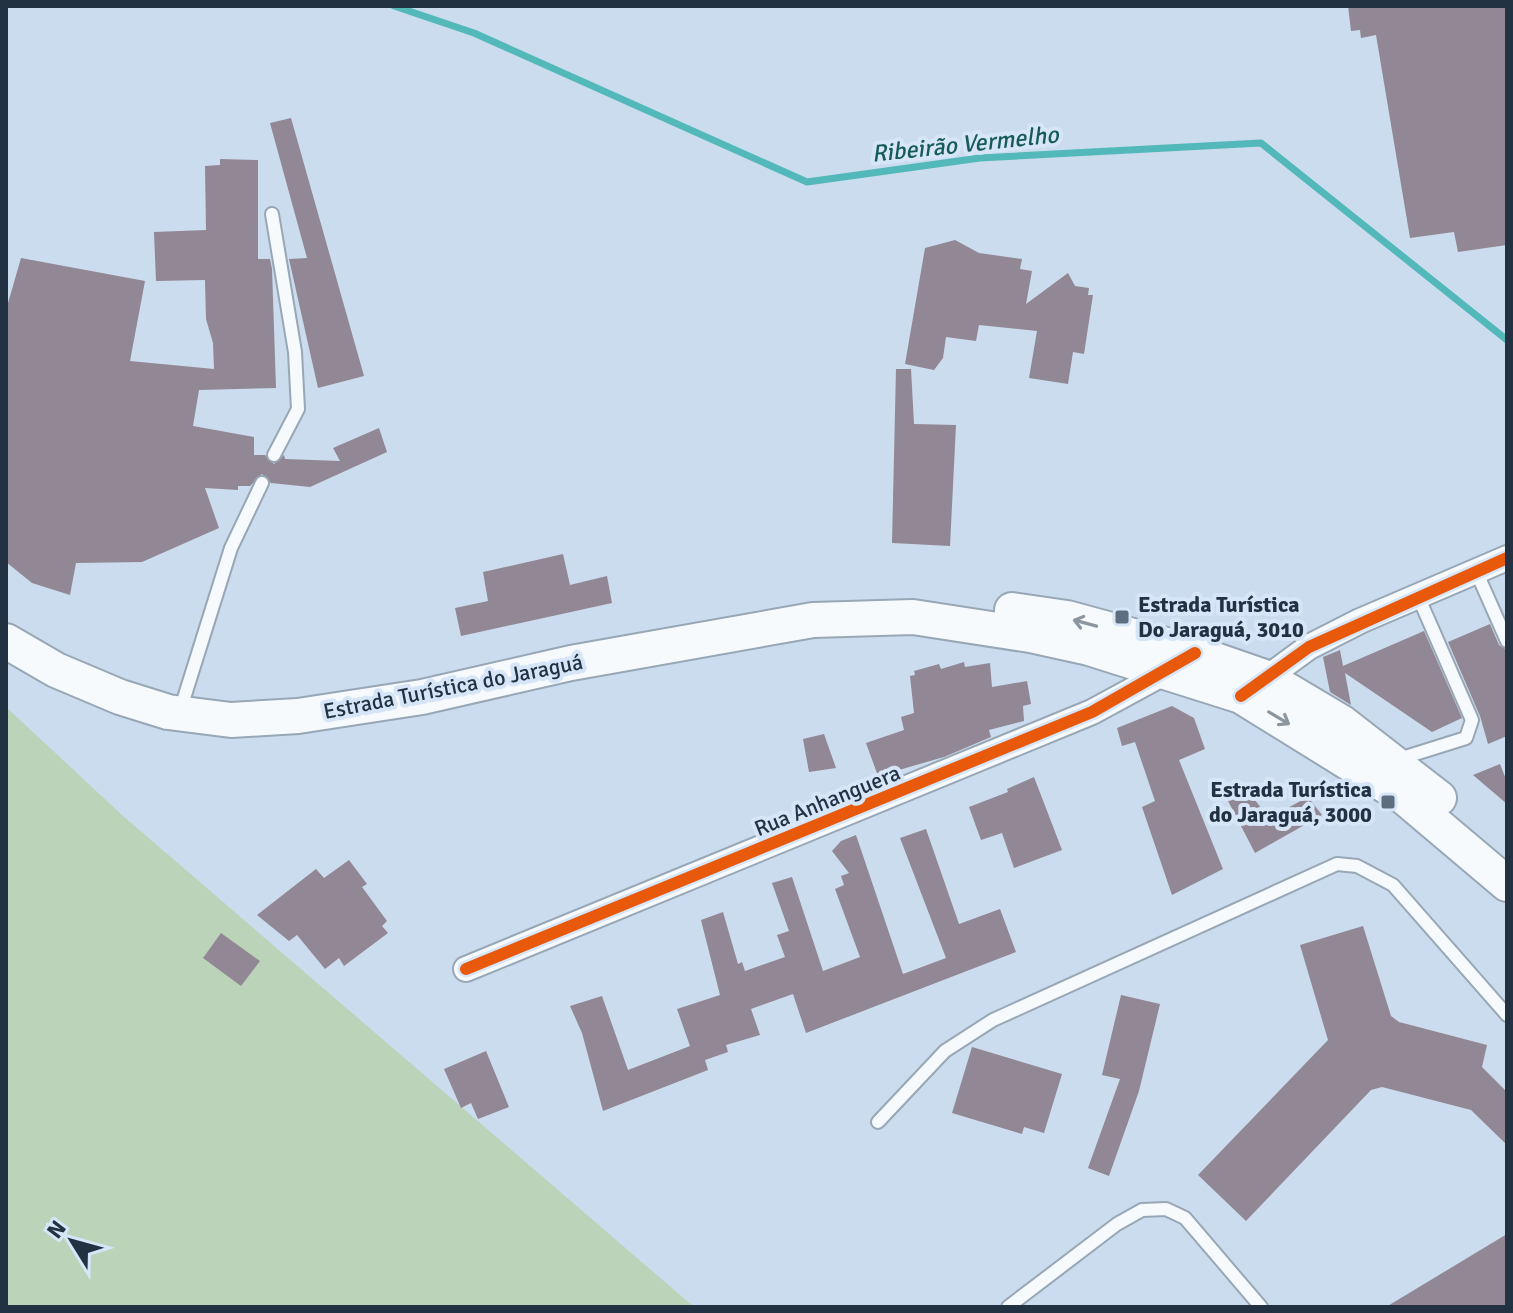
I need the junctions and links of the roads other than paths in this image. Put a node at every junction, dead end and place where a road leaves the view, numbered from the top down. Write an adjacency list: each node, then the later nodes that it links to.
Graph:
1 (272, 214): 2 (lane)
2 (274, 455)
3 (262, 483): 11 (lane)
4 (1507, 558): 5 (street)
5 (1476, 571): 6 (street); 8 (lane)
6 (1418, 596): 10 (street); 12 (lane)
7 (6, 641): 11 (main road, Estrada Turística do Jaraguá)
8 (1507, 641)
9 (1182, 662): 10 (main road, Estrada Turística do Jaraguá); 11 (main road, Estrada Turística do Jaraguá); 15 (street, Rua Anhanguera)
10 (1254, 687): 12 (main road, Estrada Turística do Jaraguá); 14 (main road, Estrada Turística do Jaraguá, one-way to 14)
11 (179, 714)
12 (1394, 760): 13 (main road, Estrada Turística do Jaraguá)
13 (1507, 855)
14 (1507, 884)
15 (466, 969)
16 (1507, 1015): 17 (lane)
17 (878, 1122)
18 (1008, 1307): 19 (lane)
19 (1261, 1307)

